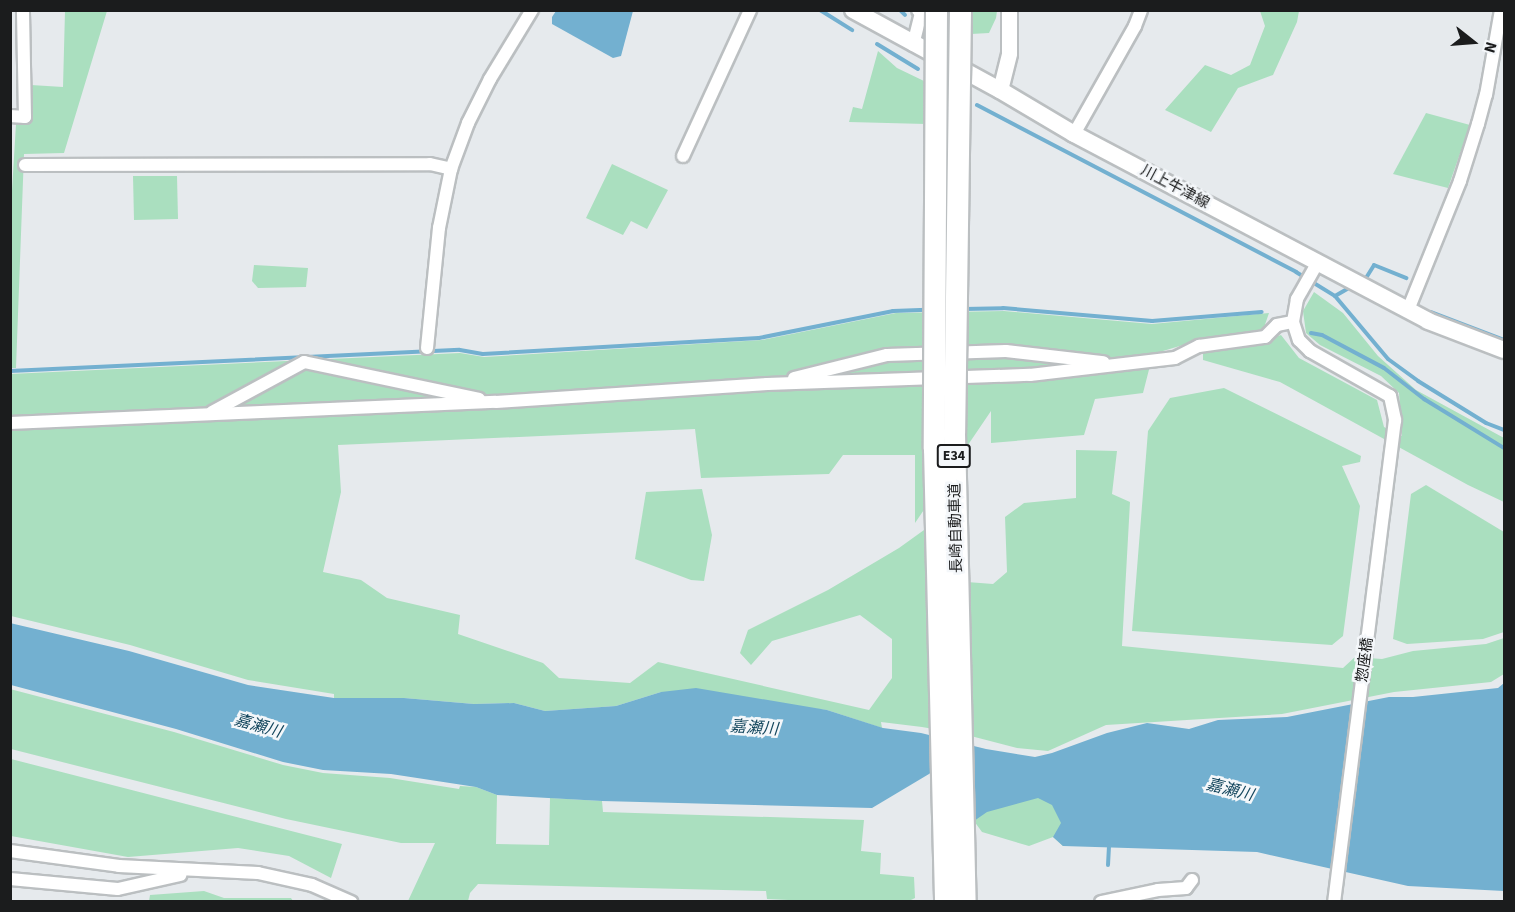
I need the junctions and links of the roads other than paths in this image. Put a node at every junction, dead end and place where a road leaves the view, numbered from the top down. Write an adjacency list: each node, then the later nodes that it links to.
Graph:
1 (22, 10): 13 (street)
2 (531, 10): 19 (street)
3 (750, 10): 17 (street)
4 (853, 10): 12 (main road, 川上牛津線)
5 (918, 10): 12 (street)
6 (936, 10): 36 (highway, 長崎自動車道 / E34, bridge)
7 (960, 10): 37 (highway, 長崎自動車道 / E34, bridge)
8 (1009, 10): 14 (street)
9 (1141, 10): 16 (street)
10 (1501, 10): 11 (street)
11 (1501, 36): 21 (street)
12 (913, 45): 14 (main road, 川上牛津線)
13 (17, 49): 15 (street)
14 (1000, 90): 16 (main road, 川上牛津線)
15 (10, 116)
16 (1074, 134): 20 (main road, 川上牛津線)
17 (683, 156)
18 (25, 165): 19 (street)
19 (451, 169): 23 (street)
20 (1316, 266): 21 (main road, 川上牛津線); 22 (street)
21 (1408, 310): 24 (main road, 川上牛津線)
22 (1293, 322): 25 (street); 34 (street, 惣座橋)
23 (427, 348)
24 (1504, 350)
25 (1122, 365): 26 (street); 26 (street)
26 (767, 384): 27 (street)
27 (496, 402): 28 (street); 28 (street)
28 (209, 414): 29 (street)
29 (10, 423)
30 (10, 851): 31 (street)
31 (196, 872): 32 (street); 35 (street)
32 (10, 879)
33 (1192, 880): 38 (street)
34 (1334, 897)
35 (351, 902)
36 (945, 902)
37 (965, 902)
38 (1101, 902)

